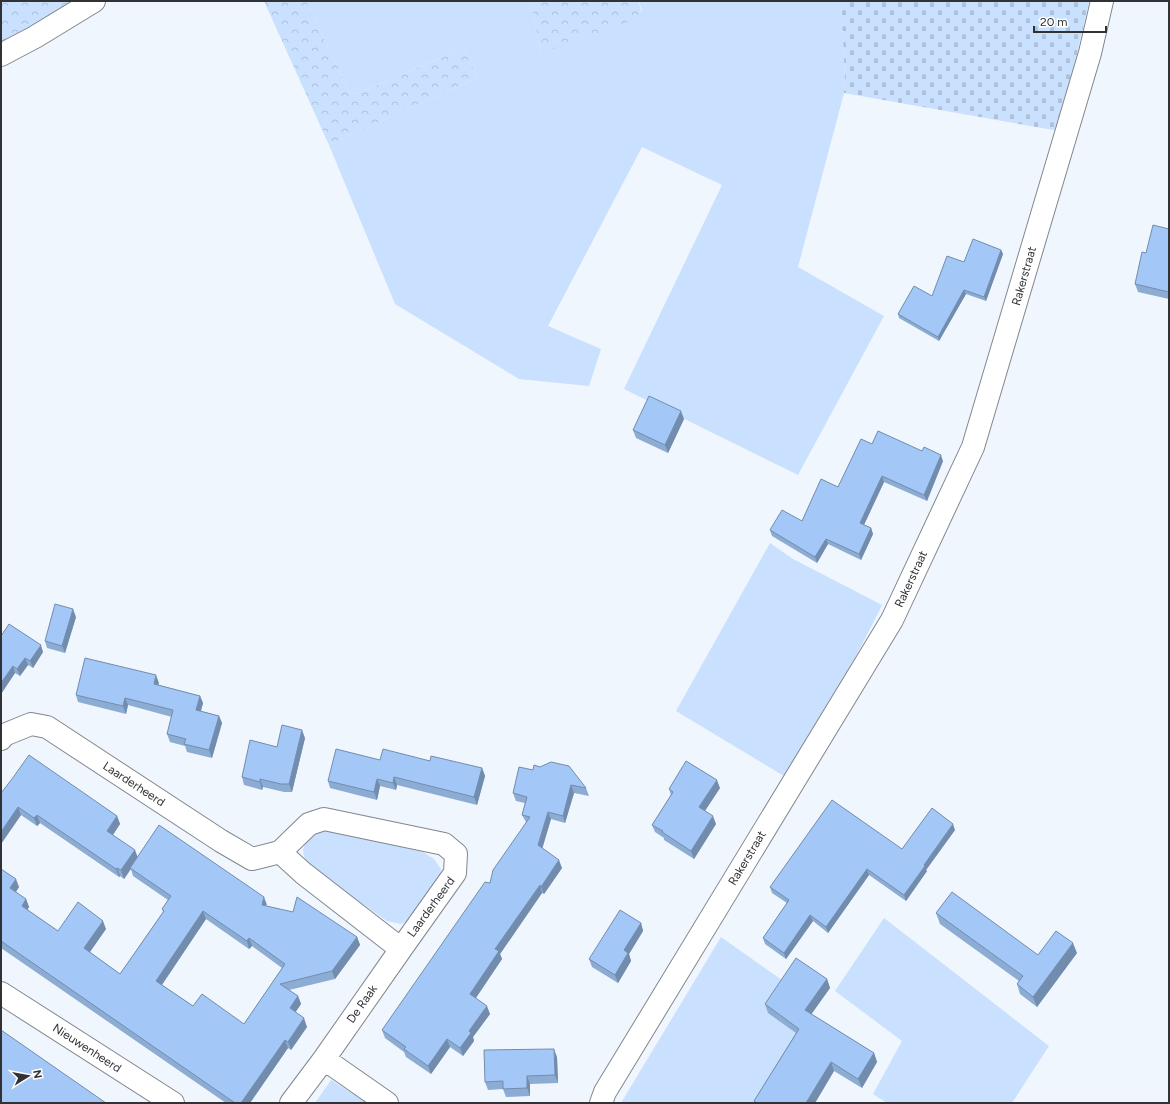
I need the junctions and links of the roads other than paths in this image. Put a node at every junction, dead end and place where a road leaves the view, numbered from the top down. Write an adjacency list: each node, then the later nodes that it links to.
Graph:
1 (94, 1): 3 (street)
2 (1102, 1): 12 (street, Rakerstraat)
3 (1, 55)
4 (1, 738): 5 (street, Laarderheerd)
5 (280, 852): 6 (street, Laarderheerd); 6 (street, Laarderheerd)
6 (401, 949): 8 (street, De Raak)
7 (1, 993): 9 (street, Nieuwenheerd)
8 (324, 1059): 10 (street, De Raak); 11 (street)
9 (173, 1103)
10 (291, 1103)
11 (387, 1103)
12 (601, 1103)

